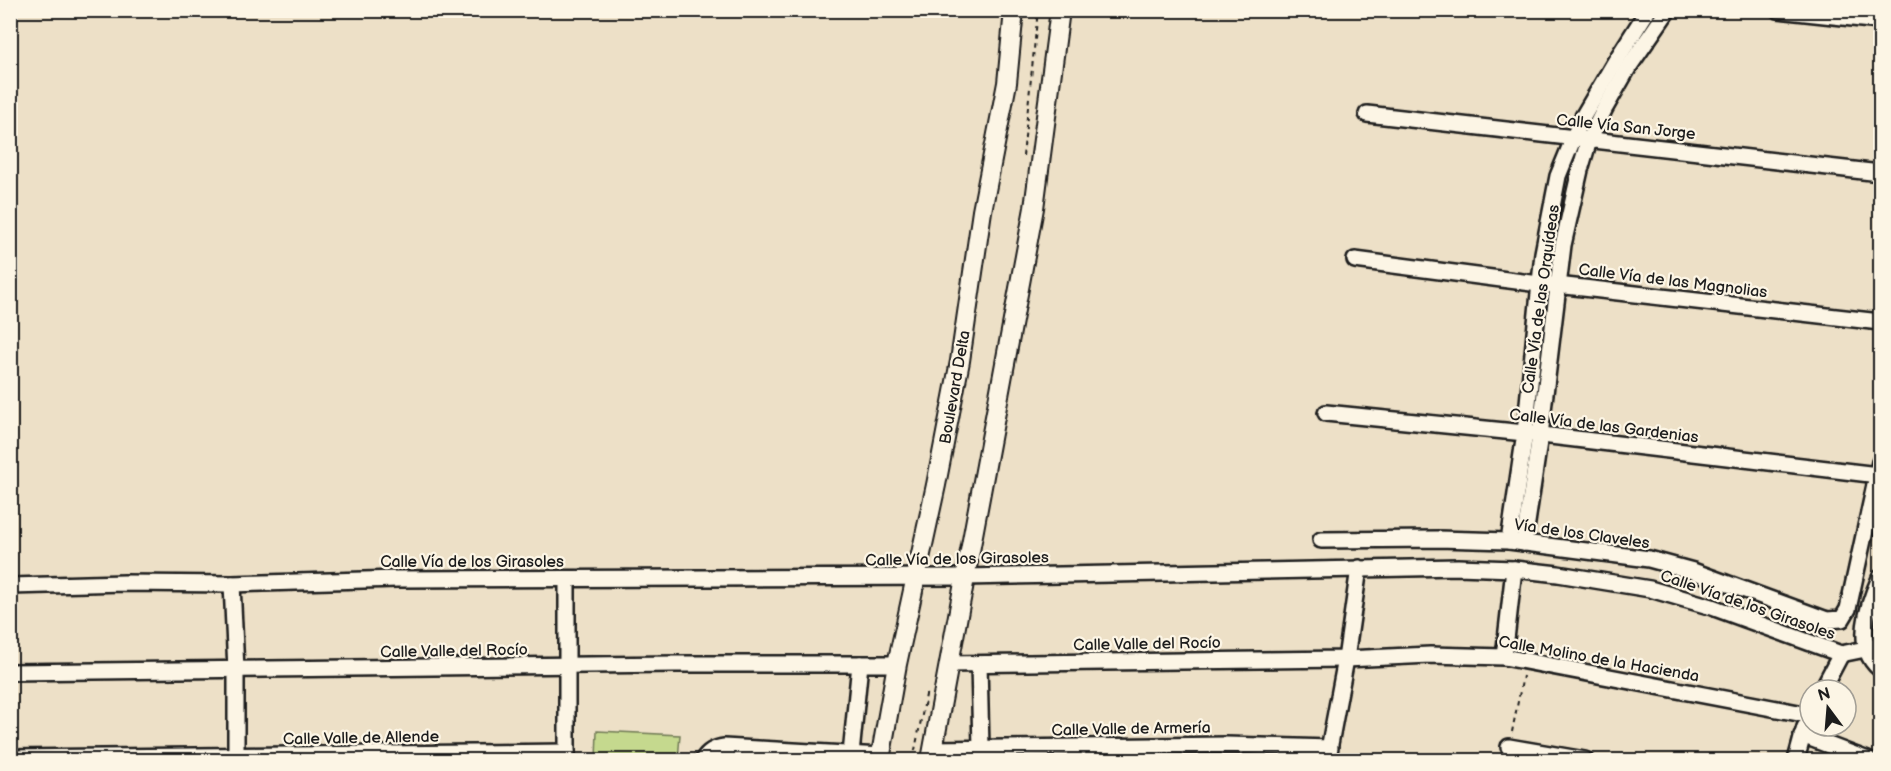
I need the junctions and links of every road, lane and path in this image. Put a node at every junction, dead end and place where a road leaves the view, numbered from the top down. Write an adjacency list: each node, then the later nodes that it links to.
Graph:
1 (1014, 10): 24 (main road, Boulevard Delta)
2 (1038, 10): 11 (path)
3 (1060, 10): 25 (main road)
4 (1648, 10): 9 (street, Calle Vía de las Orquídeas)
5 (1668, 10): 10 (street, Calle Vía de las Orquídeas)
6 (1779, 10): 7 (street)
7 (1881, 21)
8 (1367, 114): 9 (street, Calle Vía San Jorge)
9 (1572, 138): 10 (street, Calle Vía San Jorge); 14 (street, Calle Vía de las Orquídeas)
10 (1589, 140): 12 (street, Calle Vía San Jorge); 15 (street, Calle Vía de las Orquídeas)
11 (1023, 160)
12 (1881, 173)
13 (1355, 260): 14 (street, Calle Vía de las Magnolias)
14 (1539, 284): 15 (street, Calle Vía de las Magnolias); 18 (street, Calle Vía de las Orquídeas)
15 (1557, 285): 16 (street, Calle Vía de las Magnolias); 18 (street, Calle Vía de las Orquídeas)
16 (1881, 322)
17 (1326, 413): 18 (street, Calle Vía de las Gardenias)
18 (1532, 434): 19 (street, Calle Vía de las Gardenias); 21 (street, Calle Vía de las Orquídeas)
19 (1879, 469): 21 (street, Vía de los Claveles)
20 (1321, 540): 21 (street, Vía de los Claveles)
21 (1516, 542)
22 (1359, 568): 23 (street, Calle Vía de los Girasoles); 25 (street, Calle Vía de los Girasoles); 33 (street)
23 (1514, 569): 31 (street, Calle Vía de los Girasoles); 32 (street)
24 (916, 577): 25 (street, Calle Vía de los Girasoles); 27 (street, Calle Vía de los Girasoles); 37 (main road, Boulevard Delta)
25 (965, 577): 38 (main road)
26 (1881, 578): 30 (street)
27 (567, 579): 28 (street, Calle Vía de los Girasoles); 39 (street)
28 (232, 584): 29 (street, Calle Vía de los Girasoles); 41 (street)
29 (10, 586)
30 (1873, 647): 31 (street, Calle Vía de los Girasoles); 40 (street)
31 (1841, 654): 43 (street)
32 (1504, 657): 33 (street, Calle Molino de la Hacienda); 34 (street, Calle Molino de la Hacienda)
33 (1346, 658): 35 (street, Calle Valle del Rocío); 51 (street)
34 (1527, 661): 45 (street, Calle Molino de la Hacienda); 48 (path)
35 (979, 663): 38 (street, Calle Valle del Rocío); 49 (street)
36 (860, 664): 37 (street, Calle Valle del Rocío); 39 (street, Calle Valle del Rocío); 50 (street)
37 (897, 664): 56 (main road, Boulevard Delta)
38 (948, 664): 52 (main road)
39 (567, 667): 41 (street, Calle Valle del Rocío); 54 (street)
40 (1881, 669)
41 (236, 670): 42 (street, Calle Valle del Rocío); 57 (street)
42 (10, 672)
43 (1828, 678)
44 (928, 680): 59 (path)
45 (1798, 712)
46 (1801, 738): 61 (street)
47 (1810, 738): 62 (street)
48 (1509, 747): 60 (street)
49 (981, 748): 51 (street, Calle Valle de Armería); 53 (street, Calle Valle de Armería)
50 (851, 754): 56 (street); 58 (street)
51 (1328, 754)
52 (932, 755): 53 (street, Calle Valle de Armería)
53 (964, 755)
54 (567, 756): 57 (street, Calle Valle de Allende)
55 (10, 758): 57 (street, Calle Valle de Allende)
56 (880, 758)
57 (236, 759)
58 (703, 760)
59 (913, 760)
60 (1585, 760)
61 (1796, 760)
62 (1868, 760)

